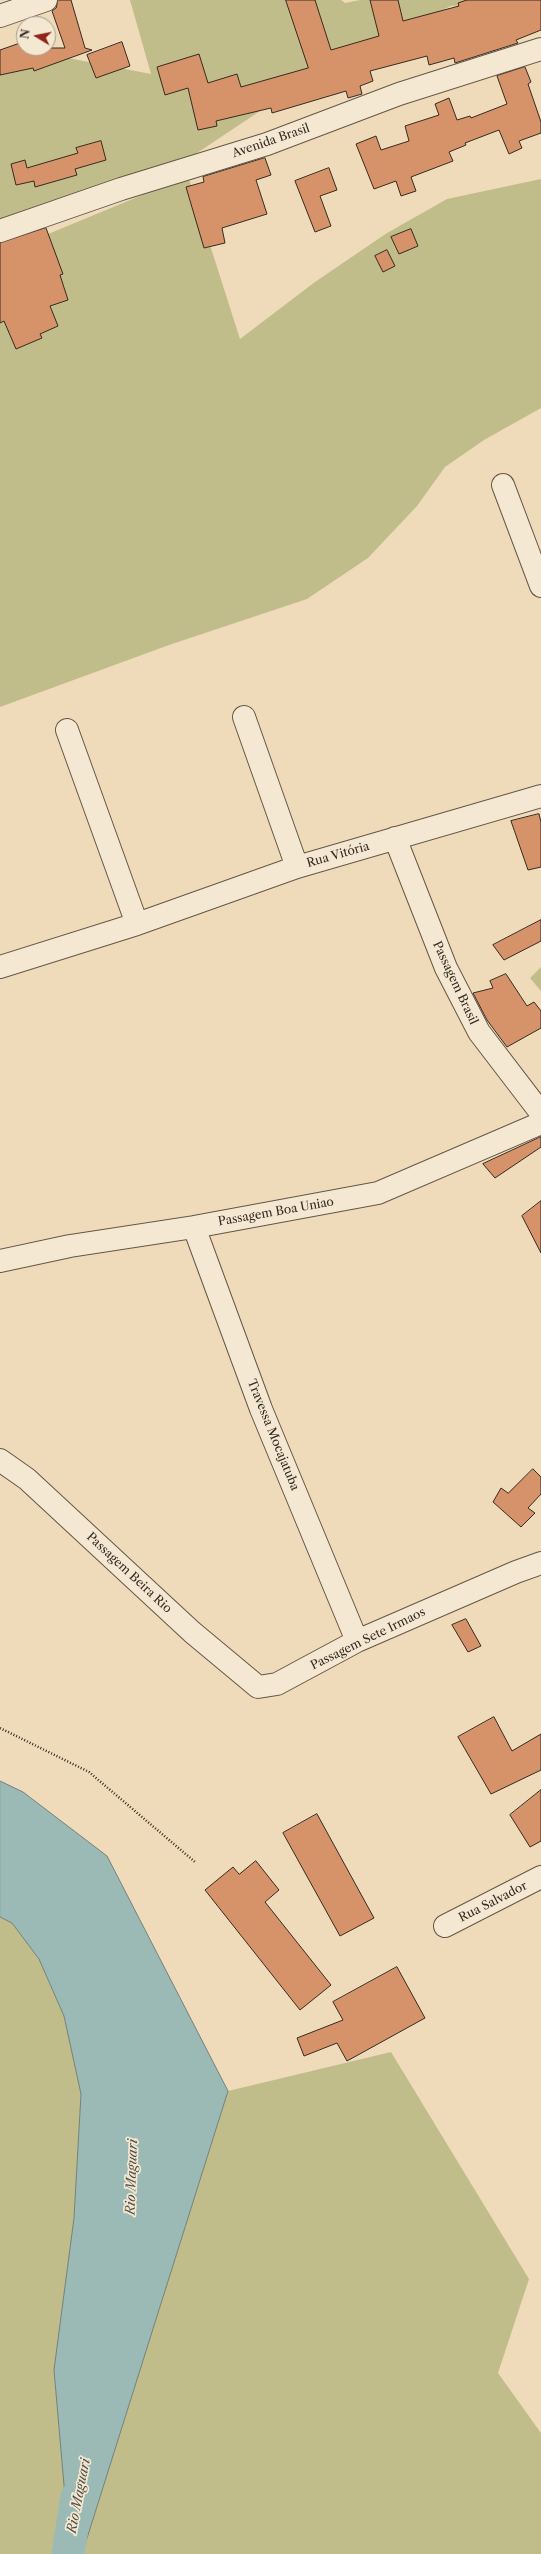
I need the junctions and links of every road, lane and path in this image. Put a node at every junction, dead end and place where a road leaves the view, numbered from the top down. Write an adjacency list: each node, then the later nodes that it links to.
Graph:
1 (46, 0): 2 (street)
2 (0, 16)
3 (541, 50): 4 (street, Avenida Brasil)
4 (0, 231)
5 (503, 485): 6 (street)
6 (541, 586)
7 (244, 717): 11 (street)
8 (67, 730): 12 (street)
9 (541, 796): 10 (street, Rua Vitória)
10 (395, 838): 11 (street, Rua Vitória); 14 (street, Passagem Brasil)
11 (297, 867): 12 (street, Rua Vitória)
12 (137, 924): 13 (street, Rua Vitória)
13 (0, 967)
14 (541, 1113)
15 (541, 1123): 16 (street, Passagem Boa Uniao)
16 (194, 1227): 17 (street, Passagem Boa Uniao); 20 (street, Travessa Mocajatuba)
17 (0, 1261)
18 (0, 1460): 21 (street, Passagem Beira Rio)
19 (541, 1563): 20 (street, Passagem Sete Irmaos)
20 (357, 1641): 21 (street, Passagem Sete Irmaos)
21 (258, 1687)
22 (0, 1728): 23 (path)
23 (195, 1862)
24 (541, 1877): 25 (street, Rua Salvador)
25 (445, 1926)

